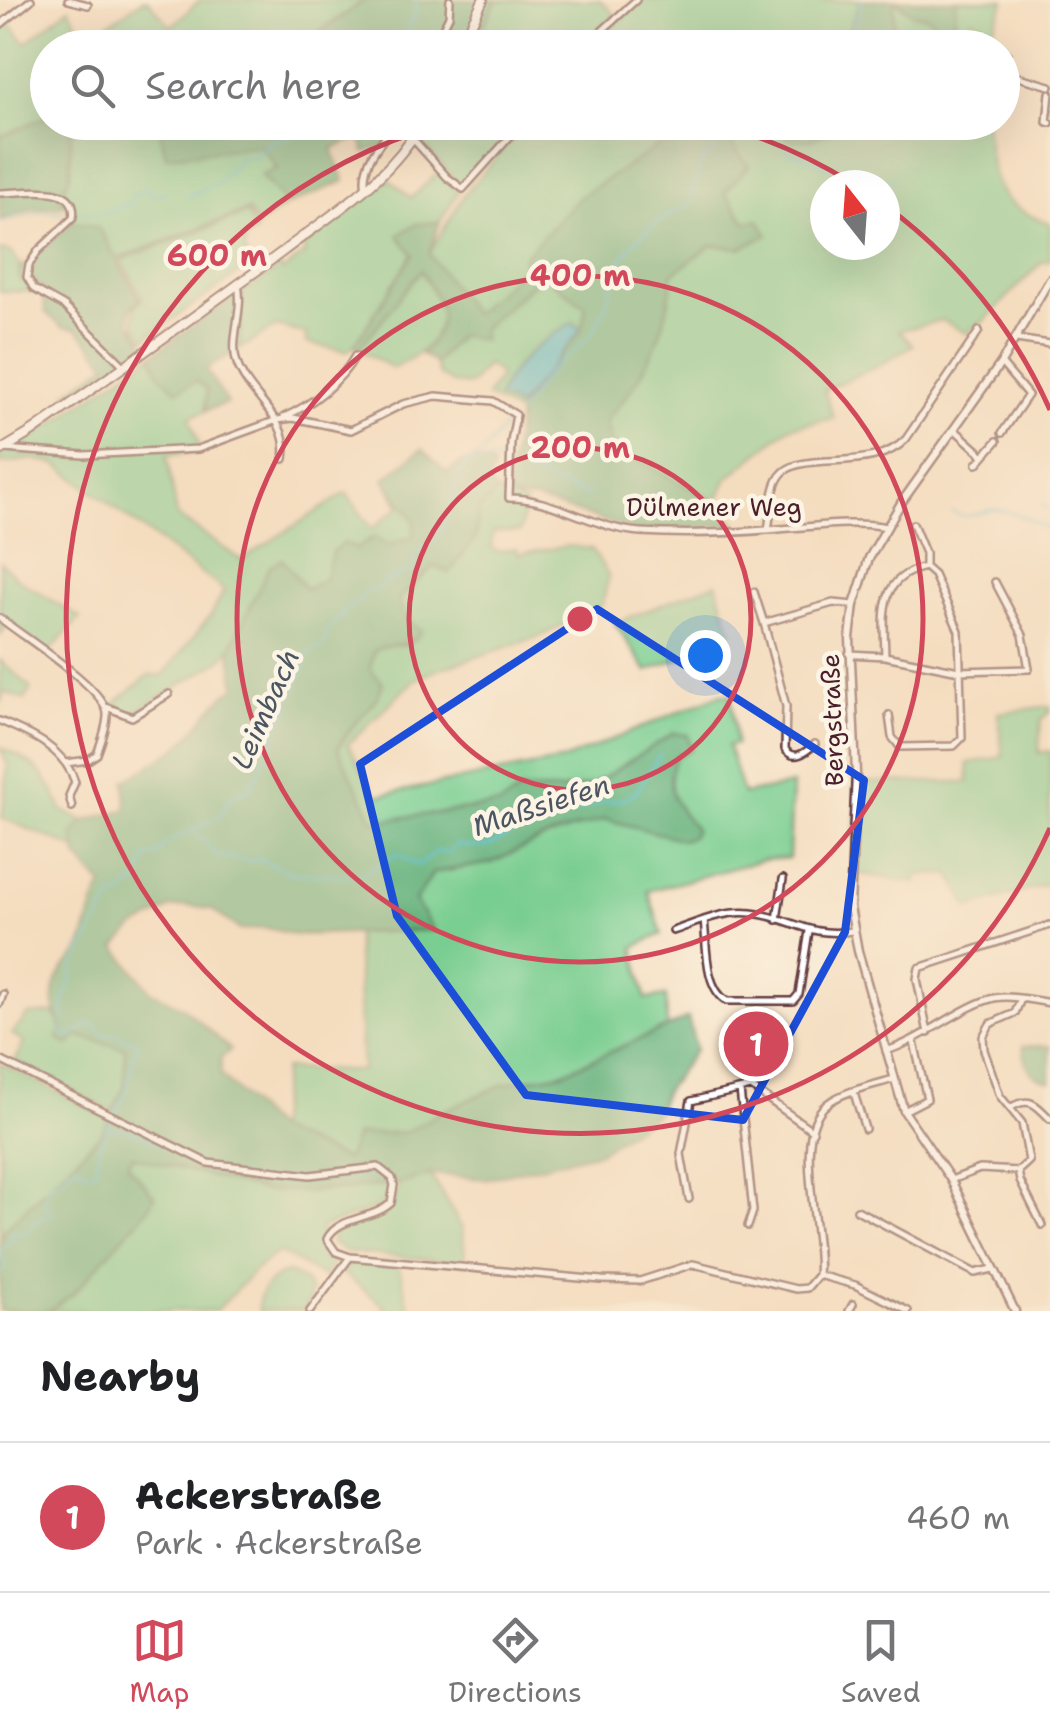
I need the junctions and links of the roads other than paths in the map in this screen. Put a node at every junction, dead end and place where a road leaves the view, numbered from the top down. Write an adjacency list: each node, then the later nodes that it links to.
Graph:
1 (31, 0): 7 (street)
2 (68, 0): 6 (street)
3 (450, 0): 8 (street)
4 (482, 0): 9 (main road)
5 (636, 0): 10 (street)
6 (88, 5)
7 (0, 24)
8 (441, 30)
9 (468, 30)
10 (603, 30)
11 (1020, 79): 12 (street)
12 (1050, 90): 13 (street)
13 (1050, 124)
14 (382, 140): 18 (street)
15 (411, 140): 18 (main road)
16 (415, 140): 17 (street)
17 (508, 140)
18 (366, 189): 21 (main road)
19 (0, 194): 27 (street)
20 (1050, 279): 23 (street, Bergstraße)
21 (238, 285): 27 (main road); 28 (street)
22 (979, 331): 38 (street)
23 (1016, 339): 24 (street); 26 (street, Bergstraße)
24 (1050, 344)
25 (356, 356): 28 (street)
26 (1001, 363): 29 (street, Bergstraße); 30 (street)
27 (123, 366): 32 (main road)
28 (277, 420): 32 (street); 34 (street); 38 (street, Dülmener Weg)
29 (954, 428): 33 (street); 37 (street, Bergstraße)
30 (1002, 433)
31 (997, 441): 33 (street)
32 (2, 450)
33 (984, 456): 35 (street)
34 (284, 458)
35 (977, 464)
36 (913, 524): 39 (street)
37 (886, 527): 38 (street, Dülmener Weg); 42 (street, Bergstraße)
38 (768, 530)
39 (925, 566): 46 (street); 47 (street)
40 (995, 582): 47 (street)
41 (754, 592): 44 (street)
42 (854, 605): 44 (street); 45 (street, Bergstraße)
43 (0, 618): 49 (street)
44 (764, 623): 52 (street)
45 (849, 654): 46 (street); 61 (street, Bergstraße)
46 (886, 656): 47 (street)
47 (958, 671): 50 (street)
48 (169, 694): 49 (street)
49 (104, 706): 53 (street)
50 (889, 714)
51 (0, 721): 53 (street)
52 (814, 744)
53 (66, 762): 54 (street)
54 (72, 807)
55 (783, 879): 57 (street)
56 (704, 920): 57 (street); 59 (street); 60 (street)
57 (777, 920): 60 (street)
58 (1050, 926): 66 (street)
59 (673, 930)
60 (808, 930): 61 (street)
61 (853, 931): 68 (street, Bergstraße)
62 (3, 994): 64 (street)
63 (1021, 999): 65 (street); 66 (street); 73 (street)
64 (0, 1003)
65 (1050, 1003)
66 (928, 1033): 67 (street)
67 (913, 1040): 68 (street); 74 (street)
68 (886, 1051): 70 (street, Bergstraße)
69 (0, 1060): 84 (street)
70 (894, 1080): 72 (street); 74 (street, Bergstraße)
71 (740, 1090): 77 (street); 80 (street); 83 (street)
72 (854, 1092): 76 (street); 77 (street)
73 (1010, 1108): 75 (street); 78 (street)
74 (904, 1111): 79 (street, Bergstraße)
75 (1050, 1119)
76 (865, 1129)
77 (813, 1131): 86 (street)
78 (1018, 1171): 79 (street); 82 (street)
79 (950, 1180): 85 (street, Bergstraße)
80 (688, 1199)
81 (856, 1210): 85 (street)
82 (1042, 1224)
83 (748, 1226)
84 (350, 1258): 86 (street); 87 (street)
85 (994, 1269): 89 (street, Bergstraße)
86 (818, 1275): 88 (street)
87 (310, 1311)
88 (908, 1311)
89 (1015, 1311)

